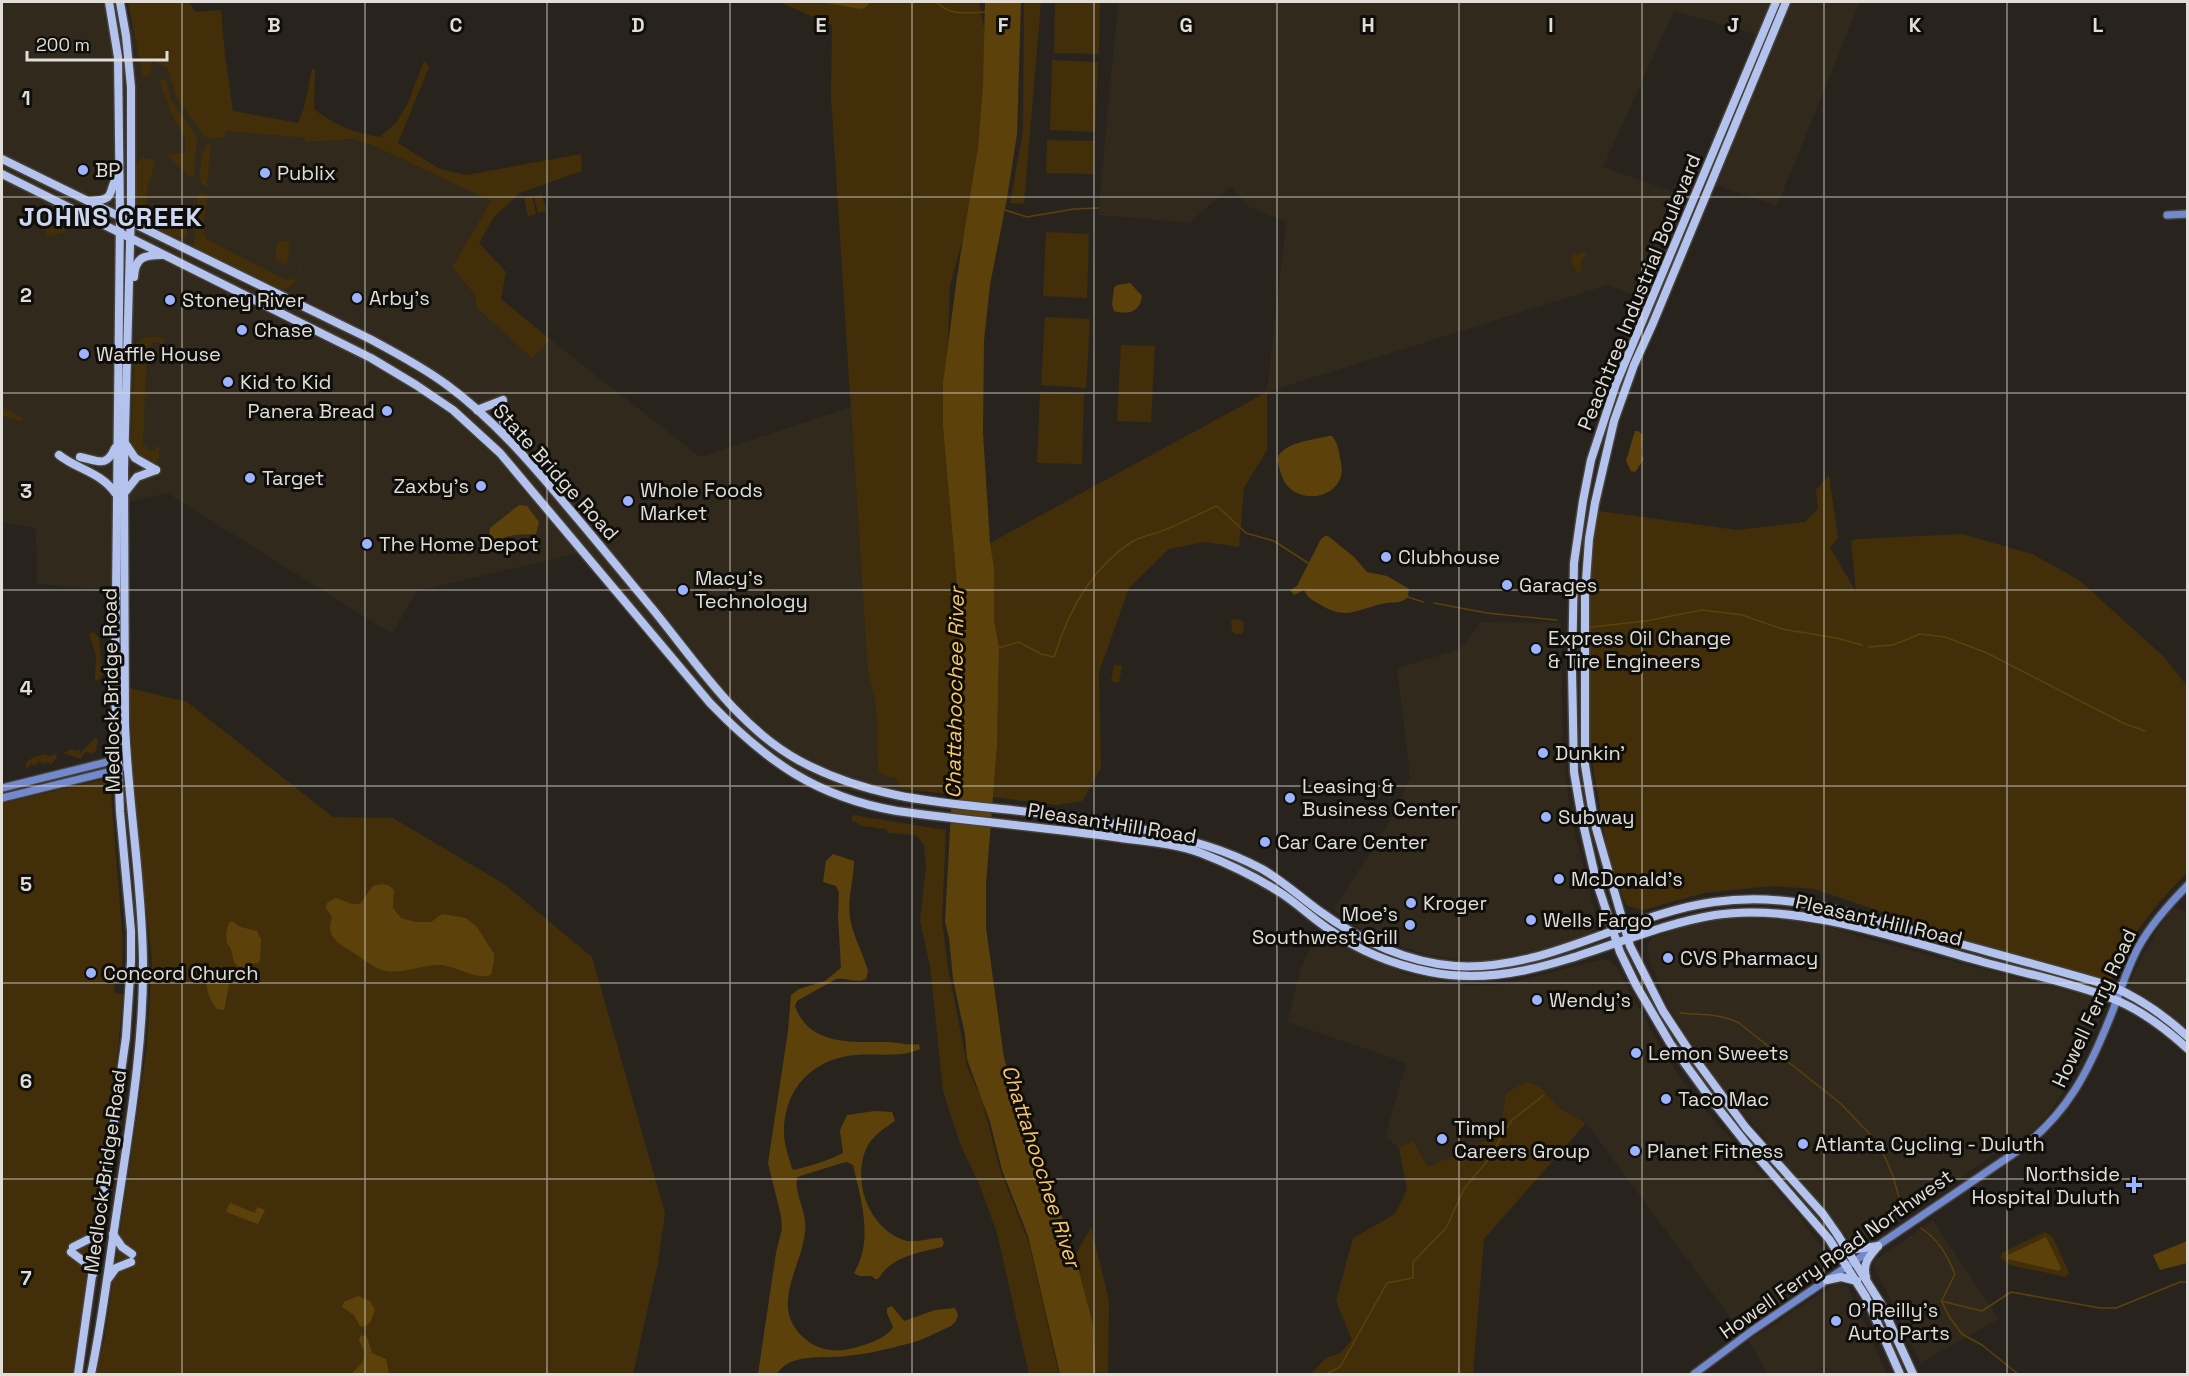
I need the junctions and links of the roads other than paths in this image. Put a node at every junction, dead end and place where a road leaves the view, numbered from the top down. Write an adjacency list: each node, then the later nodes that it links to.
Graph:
1 (109, 2): 7 (highway, Medlock Bridge Road)
2 (120, 2): 12 (highway, Medlock Bridge Road)
3 (1776, 2): 34 (highway, Peachtree Industrial Boulevard)
4 (1786, 2): 33 (highway, Peachtree Industrial Boulevard)
5 (2, 159): 8 (highway, State Bridge Road)
6 (2, 174): 13 (highway, State Bridge Road)
7 (119, 175): 8 (highway); 11 (highway, Medlock Bridge Road)
8 (89, 201): 11 (highway, State Bridge Road)
9 (2187, 214): 10 (street)
10 (2167, 215)
11 (120, 216): 12 (highway, State Bridge Road); 13 (highway, Medlock Bridge Road)
12 (131, 221): 14 (highway, Medlock Bridge Road); 19 (highway, State Bridge Road)
13 (119, 233): 14 (highway, State Bridge Road); 21 (highway, Medlock Bridge Road)
14 (130, 238): 15 (highway, State Bridge Road); 16 (highway, Medlock Bridge Road)
15 (164, 255): 16 (highway); 29 (highway, State Bridge Road)
16 (128, 294): 21 (highway, Medlock Bridge Road)
17 (503, 400): 19 (highway)
18 (506, 409): 20 (highway)
19 (477, 410): 20 (highway, State Bridge Road)
20 (509, 441): 28 (highway, State Bridge Road)
21 (121, 443): 23 (highway); 24 (highway, Medlock Bridge Road); 24 (highway)
22 (59, 455): 24 (highway)
23 (80, 457)
24 (120, 494): 25 (highway, Medlock Bridge Road)
25 (122, 767): 26 (street); 27 (street); 42 (highway, Medlock Bridge Road); 43 (highway, Medlock Bridge Road)
26 (2, 788)
27 (2, 798)
28 (943, 803): 31 (highway, Pleasant Hill Road)
29 (936, 817): 30 (highway, Pleasant Hill Road)
30 (1197, 851): 31 (highway); 36 (highway, Pleasant Hill Road)
31 (1265, 870): 34 (highway, Pleasant Hill Road)
32 (2187, 885): 37 (street, Howell Ferry Road)
33 (1625, 926): 34 (highway, Pleasant Hill Road); 35 (highway, Peachtree Industrial Boulevard); 37 (highway, Pleasant Hill Road)
34 (1613, 930): 36 (highway, Peachtree Industrial Boulevard)
35 (1628, 939): 36 (highway, Pleasant Hill Road); 38 (highway, Pleasant Hill Road); 44 (highway, Peachtree Industrial Boulevard)
36 (1617, 943): 46 (highway, Peachtree Industrial Boulevard)
37 (2121, 990): 38 (street, Howell Ferry Road); 39 (highway, Pleasant Hill Road)
38 (2117, 1001): 40 (highway, Pleasant Hill Road); 41 (street, Howell Ferry Road)
39 (2187, 1037)
40 (2187, 1049)
41 (2029, 1143): 45 (street, Howell Ferry Road Northwest)
42 (100, 1220): 47 (highway, Medlock Bridge Road); 47 (highway)
43 (113, 1234): 51 (highway, Medlock Bridge Road); 51 (highway)
44 (1844, 1244): 45 (highway); 46 (highway, Peachtree Industrial Boulevard)
45 (1878, 1246): 46 (street, Howell Ferry Road Northwest); 49 (highway)
46 (1851, 1263): 48 (street, Howell Ferry Road Northwest); 49 (highway, Peachtree Industrial Boulevard); 50 (highway, Peachtree Industrial Boulevard)
47 (93, 1274): 52 (highway, Medlock Bridge Road)
48 (1827, 1280): 50 (highway); 54 (street, Howell Ferry Road Northwest)
49 (1867, 1280): 56 (highway, Peachtree Industrial Boulevard)
50 (1857, 1281): 55 (highway, Peachtree Industrial Boulevard)
51 (106, 1285): 53 (highway, Medlock Bridge Road)
52 (78, 1374)
53 (91, 1374)
54 (1694, 1374)
55 (1900, 1374)
56 (1913, 1374)

